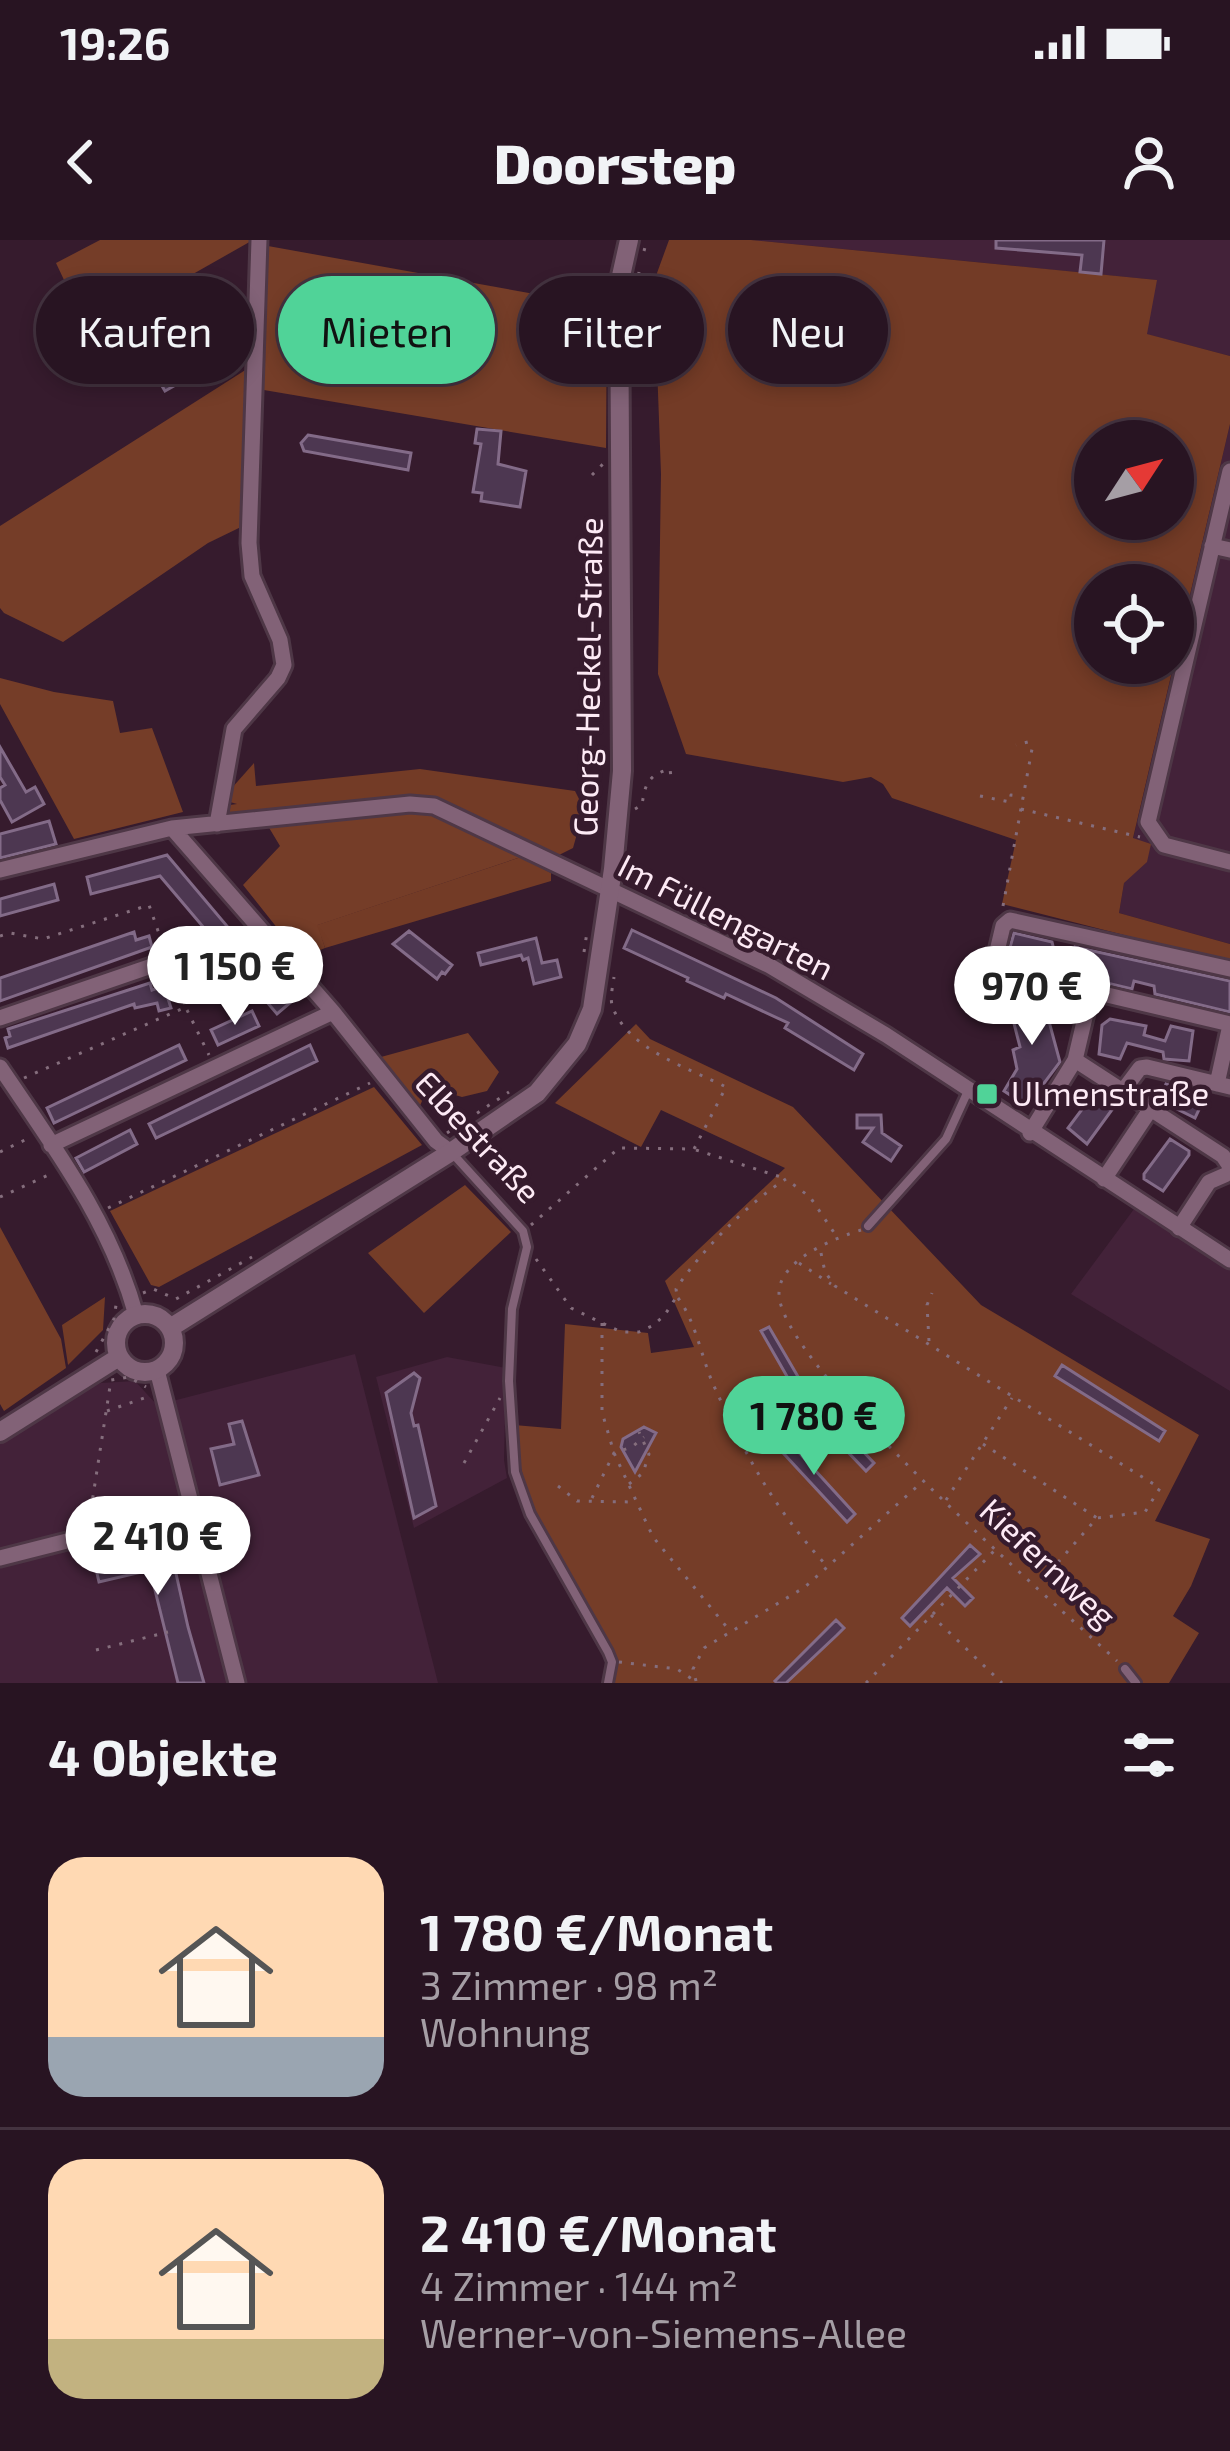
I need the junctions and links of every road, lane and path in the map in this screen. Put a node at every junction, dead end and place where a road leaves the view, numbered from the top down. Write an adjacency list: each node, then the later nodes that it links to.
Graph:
1 (259, 240): 13 (street)
2 (629, 240): 18 (street, Georg-Heckel-Straße)
3 (604, 452): 5 (path)
4 (1230, 471): 6 (street)
5 (592, 476)
6 (1221, 548): 15 (street)
7 (1016, 745): 10 (path)
8 (670, 777): 12 (path)
9 (980, 796): 10 (path)
10 (1022, 797): 11 (path)
11 (1019, 808): 15 (path); 19 (path)
12 (633, 810)
13 (218, 824): 14 (street, Im Füllengarten); 18 (street, Im Füllengarten)
14 (172, 828): 17 (street, Im Füllengarten); 27 (street, Elbestraße)
15 (1156, 839): 16 (street)
16 (1230, 862)
17 (0, 870)
18 (610, 890): 38 (street, Im Füllengarten); 44 (street, Georg-Heckel-Straße)
19 (1003, 926): 24 (street); 25 (street)
20 (588, 927): 22 (path)
21 (169, 960): 28 (street)
22 (583, 964)
23 (616, 964): 45 (path)
24 (1230, 969)
25 (1091, 992): 29 (street); 30 (street)
26 (186, 1007): 33 (path)
27 (333, 1012): 33 (street); 34 (street, Elbestraße)
28 (0, 1018)
29 (1230, 1025): 37 (street)
30 (1075, 1060): 39 (street); 41 (street)
31 (49, 1066): 36 (path)
32 (0, 1067): 36 (street)
33 (215, 1068): 43 (street)
34 (383, 1077): 44 (street, Elbestraße); 52 (path)
35 (525, 1082): 44 (path)
36 (11, 1084): 43 (street)
37 (1223, 1086): 39 (street)
38 (968, 1091): 41 (street, Im Füllengarten); 53 (lane)
39 (1122, 1092): 40 (street)
40 (1150, 1110): 47 (street); 50 (street)
41 (1030, 1133): 50 (street, Im Füllengarten)
42 (20, 1143): 46 (path)
43 (51, 1145): 52 (street)
44 (444, 1147): 55 (lane, Elbestraße); 68 (street, Georg-Heckel-Straße)
45 (694, 1149): 49 (path); 55 (path)
46 (0, 1152)
47 (1228, 1172): 54 (street)
48 (46, 1176): 51 (path)
49 (786, 1179): 56 (path); 64 (path)
50 (1104, 1179): 54 (street, Im Füllengarten)
51 (0, 1197)
52 (97, 1214): 66 (street)
53 (868, 1226): 56 (path)
54 (1179, 1228): 59 (street, Im Füllengarten)
55 (524, 1231): 67 (path); 73 (lane, Elbestraße)
56 (837, 1237): 57 (path)
57 (821, 1249): 60 (path); 61 (path)
58 (259, 1252): 63 (path)
59 (1230, 1260)
60 (798, 1262): 61 (path); 84 (path, Kiefernweg)
61 (835, 1286): 69 (path)
62 (932, 1293): 69 (path)
63 (143, 1294)
64 (676, 1296): 67 (path); 95 (path)
65 (116, 1305): 71 (path)
66 (136, 1315): 68 (street); 70 (street)
67 (602, 1322): 82 (path)
68 (170, 1328): 72 (street)
69 (929, 1342): 75 (path)
70 (119, 1357): 72 (street); 78 (street)
71 (89, 1359)
72 (158, 1370): 90 (street)
73 (509, 1387): 83 (path); 101 (lane, Elbestraße)
74 (148, 1390): 77 (path)
75 (1013, 1396): 81 (path); 91 (path)
76 (144, 1398): 77 (path)
77 (107, 1411): 92 (path)
78 (0, 1432)
79 (639, 1432): 80 (path)
80 (644, 1438): 82 (path); 85 (path)
81 (983, 1444): 88 (path); 91 (path)
82 (614, 1453): 85 (path); 87 (path)
83 (464, 1463)
84 (924, 1481): 88 (path, Kiefernweg); 95 (path)
85 (628, 1485): 89 (path)
86 (558, 1486): 87 (path)
87 (592, 1498): 89 (path)
88 (945, 1501): 93 (path, Kiefernweg)
89 (634, 1502): 98 (path)
90 (193, 1509): 92 (street); 104 (street)
91 (1097, 1518): 96 (path)
92 (87, 1536): 94 (street)
93 (997, 1549): 96 (path, Kiefernweg); 97 (path)
94 (0, 1558)
95 (829, 1568): 98 (path)
96 (1038, 1586): 102 (path, Kiefernweg)
97 (931, 1615): 106 (path); 107 (path)
98 (730, 1631): 103 (path)
99 (168, 1632): 100 (path)
100 (96, 1650)
101 (612, 1661): 103 (path); 105 (lane)
102 (1125, 1669): 108 (lane, Kiefernweg)
103 (697, 1682)
104 (237, 1683)
105 (608, 1683)
106 (866, 1683)
107 (1002, 1683)
108 (1136, 1683)

